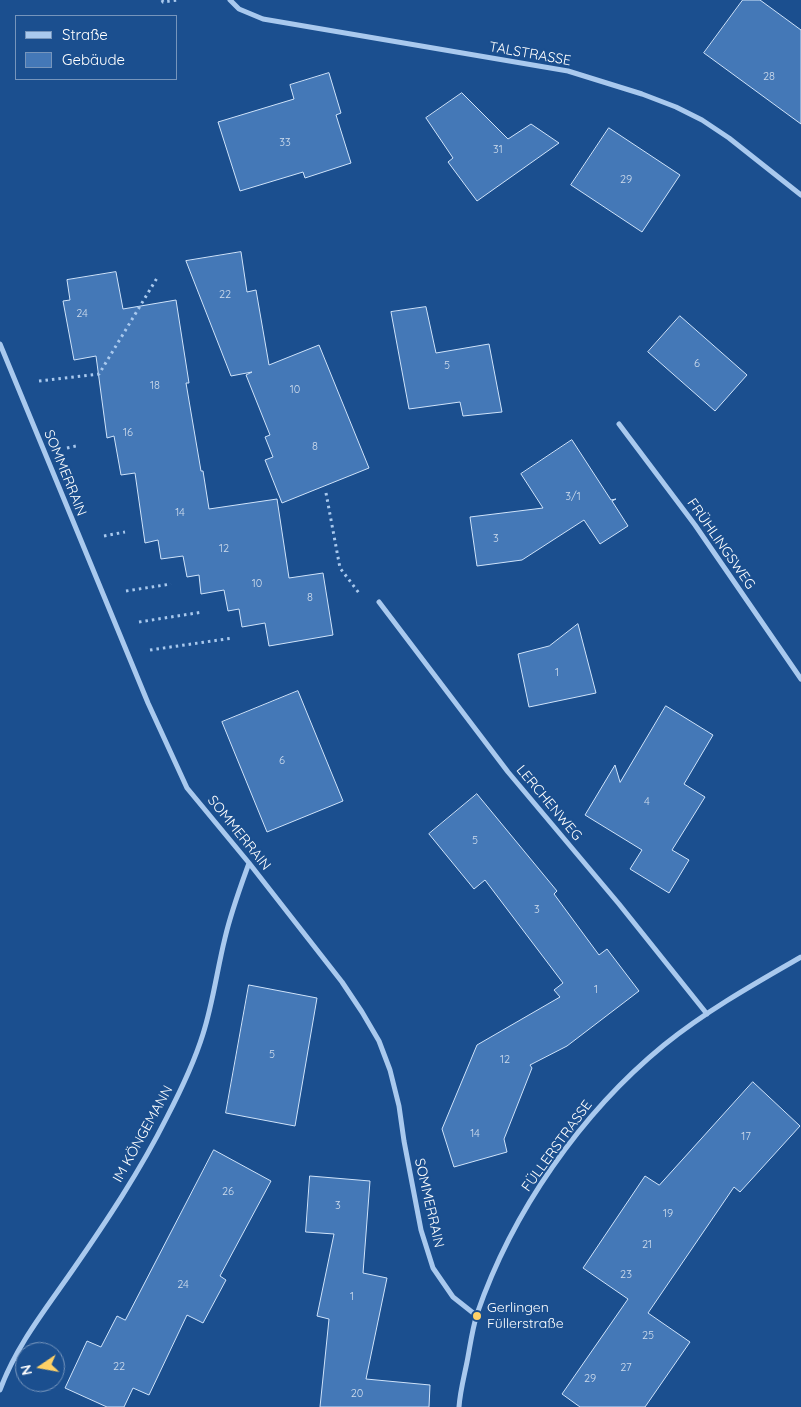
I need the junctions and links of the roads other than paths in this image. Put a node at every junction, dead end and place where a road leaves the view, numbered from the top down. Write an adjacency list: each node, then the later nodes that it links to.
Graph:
1 (230, 0): 2 (street, TALSTRASSE)
2 (801, 195)
3 (0, 344): 7 (street, SOMMERRAIN)
4 (619, 424): 6 (street, FRÜHLINGSWEG)
5 (379, 602): 9 (street, LERCHENWEG)
6 (801, 679)
7 (249, 863): 10 (street, SOMMERRAIN); 11 (street, IM KÖNGEMANN)
8 (801, 958): 9 (street, FÜLLERSTRASSE)
9 (707, 1014): 10 (street, FÜLLERSTRASSE)
10 (477, 1316): 12 (street, FÜLLERSTRASSE)
11 (0, 1390)
12 (459, 1407)

